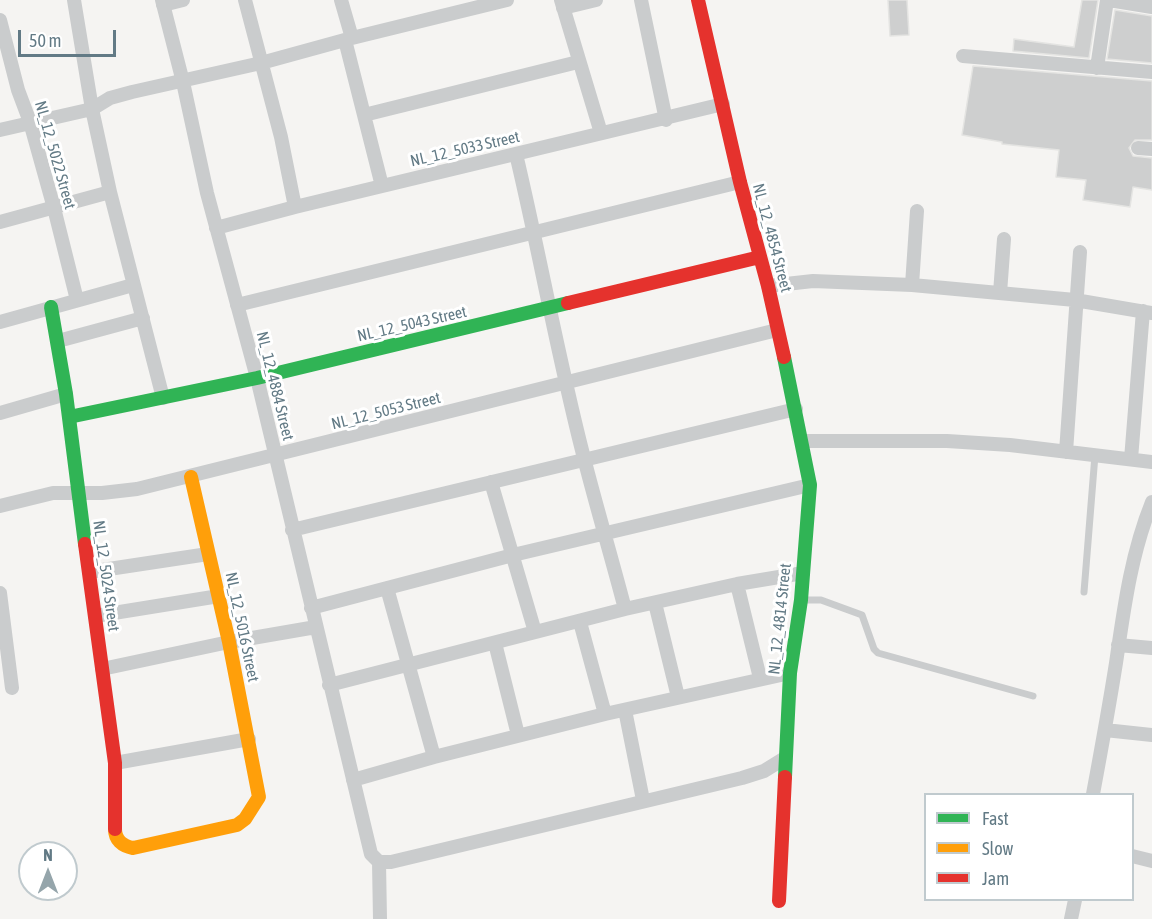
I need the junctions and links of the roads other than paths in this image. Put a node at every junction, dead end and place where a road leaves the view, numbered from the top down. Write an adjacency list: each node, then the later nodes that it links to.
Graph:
1 (74, 0): 22 (street)
2 (183, 0): 10 (street)
3 (244, 0): 17 (street)
4 (341, 0): 14 (street)
5 (507, 0): 14 (street)
6 (596, 0): 11 (street)
7 (641, 0): 24 (street)
8 (698, 0): 21 (street, NL_12_4854 Street)
9 (1108, 0): 12 (street); 18 (street)
10 (162, 2): 20 (street, NL_12_4884 Street)
11 (562, 4): 16 (street)
12 (1152, 7)
13 (0, 20): 25 (street, NL_12_5022 Street)
14 (349, 39): 17 (street); 23 (street)
15 (963, 56): 18 (street)
16 (578, 62): 23 (street); 27 (street)
17 (261, 63): 20 (street); 32 (street)
18 (1097, 68): 19 (street)
19 (1152, 72)
20 (183, 82): 22 (street); 36 (street, NL_12_4884 Street)
21 (723, 104): 24 (street, NL_12_5033 Street); 29 (street, NL_12_4854 Street)
22 (92, 109): 25 (street); 31 (street)
23 (364, 115): 30 (street)
24 (666, 120): 27 (street, NL_12_5033 Street)
25 (30, 122): 26 (street); 33 (street, NL_12_5022 Street)
26 (0, 130)
27 (602, 133): 28 (street, NL_12_5033 Street)
28 (516, 154): 30 (street, NL_12_5033 Street); 37 (street)
29 (740, 182): 37 (street); 40 (street, NL_12_4854 Street)
30 (382, 186): 32 (street, NL_12_5033 Street)
31 (110, 192): 33 (street); 41 (street)
32 (295, 207): 36 (street, NL_12_5033 Street)
33 (54, 208): 35 (street); 45 (street, NL_12_5022 Street)
34 (917, 210): 42 (street)
35 (0, 222)
36 (216, 228): 47 (street, NL_12_4884 Street)
37 (535, 233): 47 (street); 49 (street)
38 (1004, 239): 44 (street)
39 (1080, 252): 46 (street)
40 (760, 257): 43 (street, NL_12_4854 Street); 49 (street, NL_12_5043 Street)
41 (133, 285): 45 (street); 51 (street)
42 (912, 285): 43 (street); 44 (street)
43 (768, 286): 53 (street, NL_12_4854 Street)
44 (1000, 293): 46 (street)
45 (77, 300): 48 (street)
46 (1075, 300): 50 (street); 63 (street)
47 (237, 305): 55 (street, NL_12_4884 Street)
48 (51, 307): 52 (street); 54 (street)
49 (549, 309): 55 (street, NL_12_5043 Street); 56 (street)
50 (1148, 312): 67 (street)
51 (143, 318): 54 (street); 58 (street)
52 (0, 322)
53 (777, 330): 56 (street, NL_12_5053 Street); 59 (street, NL_12_4854 Street)
54 (58, 341): 57 (street)
55 (256, 378): 58 (street, NL_12_5043 Street); 64 (street, NL_12_4884 Street)
56 (567, 383): 64 (street, NL_12_5053 Street); 66 (street)
57 (66, 394): 60 (street); 61 (street, NL_12_5024 Street)
58 (163, 398): 61 (street, NL_12_5043 Street)
59 (796, 409): 62 (street, NL_12_4854 Street); 66 (street)
60 (0, 413)
61 (69, 417): 72 (street, NL_12_5024 Street)
62 (802, 441): 63 (street); 71 (street, NL_12_4854 Street)
63 (1066, 452): 65 (street)
64 (275, 455): 69 (street, NL_12_5053 Street); 75 (street, NL_12_4884 Street)
65 (1095, 455): 67 (street); 83 (lane)
66 (584, 459): 70 (street); 76 (street)
67 (1131, 459): 68 (street)
68 (1152, 462)
69 (191, 477): 72 (street, NL_12_5053 Street); 77 (street, NL_12_5016 Street)
70 (491, 482): 75 (street); 78 (street)
71 (810, 485): 76 (street); 80 (street, NL_12_4814 Street)
72 (78, 492): 74 (street, NL_12_5053 Street); 79 (street, NL_12_5024 Street)
73 (1152, 502): 96 (street)
74 (0, 506)
75 (291, 530): 88 (street, NL_12_4884 Street)
76 (606, 534): 78 (street); 89 (street)
77 (208, 554): 79 (street); 85 (street, NL_12_5016 Street)
78 (513, 555): 82 (street); 93 (street)
79 (89, 572): 90 (street, NL_12_5024 Street)
80 (803, 573): 81 (street); 86 (street, NL_12_4814 Street)
81 (737, 584): 87 (street); 101 (street)
82 (387, 588): 88 (street); 98 (street)
83 (1084, 592)
84 (0, 593): 103 (street)
85 (219, 596): 90 (street); 94 (street, NL_12_5016 Street)
86 (801, 600): 100 (street, NL_12_4814 Street); 104 (lane)
87 (655, 603): 89 (street); 105 (street)
88 (311, 608): 92 (street, NL_12_4884 Street)
89 (625, 609): 91 (street)
90 (95, 616): 99 (street, NL_12_5024 Street)
91 (580, 622): 93 (street); 107 (street)
92 (316, 627): 94 (street); 102 (street, NL_12_4884 Street)
93 (535, 632): 95 (street)
94 (229, 642): 99 (street); 111 (street, NL_12_5016 Street)
95 (495, 643): 98 (street); 109 (street)
96 (1118, 645): 97 (street); 108 (street)
97 (1152, 648)
98 (409, 663): 102 (street); 112 (street)
99 (102, 669): 114 (street, NL_12_5024 Street)
100 (790, 673): 101 (street); 113 (street, NL_12_4814 Street)
101 (760, 678): 105 (street)
102 (329, 686): 115 (street, NL_12_4884 Street)
103 (12, 688)
104 (1033, 696)
105 (678, 697): 106 (street)
106 (625, 710): 107 (street); 118 (street)
107 (605, 714): 109 (street)
108 (1106, 730): 110 (street); 117 (street)
109 (518, 735): 112 (street)
110 (1152, 735)
111 (249, 739): 114 (street); 116 (street, NL_12_5016 Street)
112 (434, 757): 115 (street)
113 (785, 758): 118 (street); 122 (street, NL_12_4814 Street)
114 (115, 763): 116 (street, NL_12_5024 Street)
115 (353, 780): 121 (street, NL_12_4884 Street)
116 (257, 784)
117 (1093, 793)
118 (643, 800): 121 (street)
119 (1134, 856): 120 (street)
120 (1152, 861)
121 (379, 862): 124 (street)
122 (779, 901)
123 (1075, 901): 125 (street)
124 (380, 919)
125 (1071, 919)

